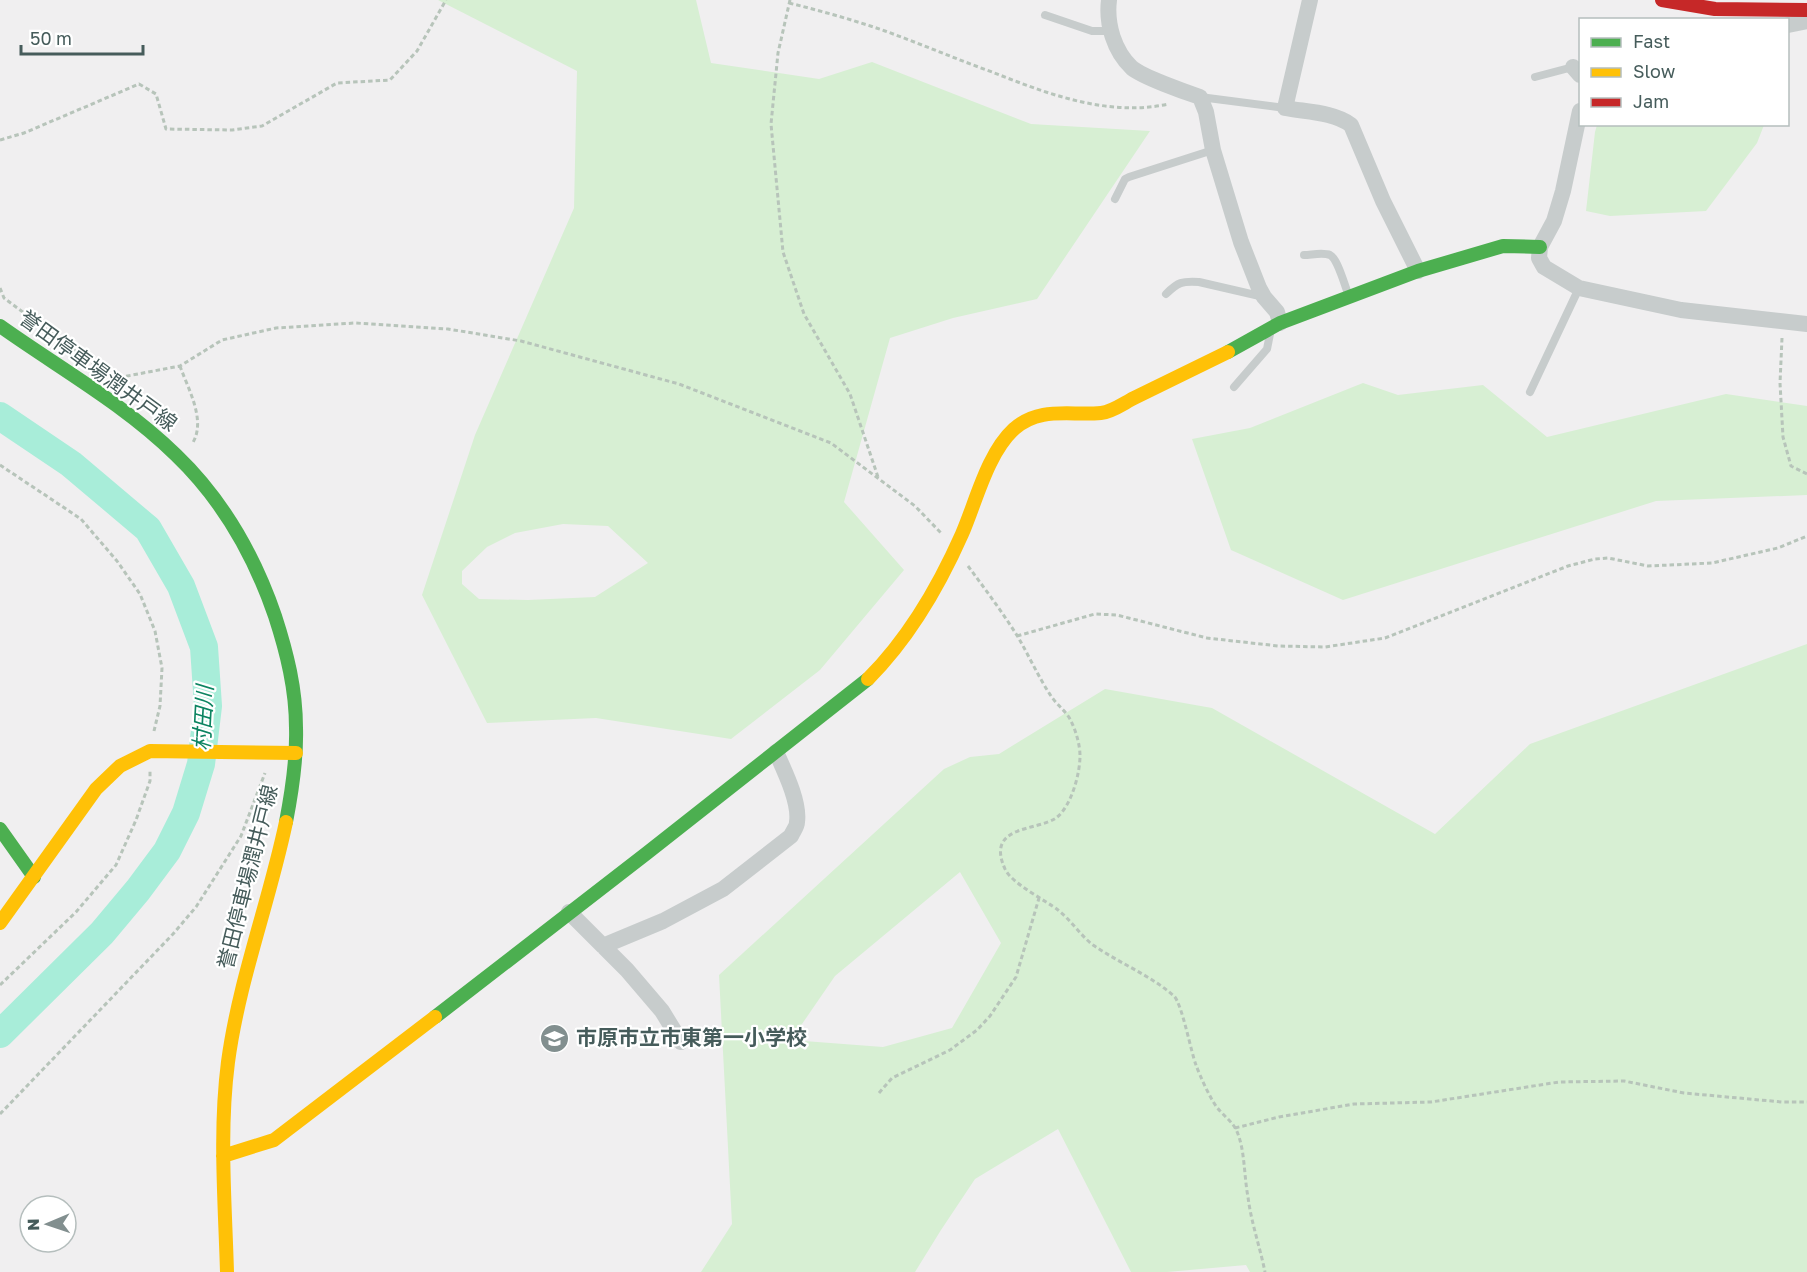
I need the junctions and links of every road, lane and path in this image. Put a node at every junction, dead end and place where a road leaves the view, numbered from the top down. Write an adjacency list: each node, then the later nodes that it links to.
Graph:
1 (447, 0): 18 (path)
2 (1109, 0): 12 (street)
3 (1310, 0): 16 (street)
4 (1662, 0): 8 (street)
5 (789, 1): 15 (path); 39 (path)
6 (1746, 5): 7 (street); 8 (street)
7 (1807, 10)
8 (1675, 12)
9 (1045, 15): 12 (lane)
10 (1807, 21): 11 (street)
11 (1789, 25)
12 (1110, 31): 15 (street)
13 (1577, 71): 14 (lane)
14 (1535, 77)
15 (1200, 97): 16 (lane); 19 (street)
16 (1285, 108): 23 (street)
17 (1579, 120): 21 (street)
18 (0, 140)
19 (1213, 150): 20 (lane); 27 (street)
20 (1115, 199)
21 (1539, 247): 23 (street); 25 (street)
22 (1304, 255): 28 (lane)
23 (1418, 271): 28 (street)
24 (0, 288): 33 (path)
25 (1579, 288): 29 (street); 35 (lane)
26 (1166, 294): 27 (lane)
27 (1264, 297): 32 (street)
28 (1349, 297): 32 (street)
29 (1782, 321): 30 (street); 38 (path)
30 (1807, 324)
31 (0, 326): 36 (street, 誉田停車場潤井戸線)
32 (1275, 326): 34 (lane); 41 (street)
33 (180, 366): 36 (path); 39 (path)
34 (1234, 387)
35 (1530, 392)
36 (182, 460): 45 (street, 誉田停車場潤井戸線)
37 (0, 465): 43 (path)
38 (1807, 474)
39 (879, 479): 41 (path)
40 (1807, 536): 42 (path)
41 (956, 549): 42 (path); 44 (street)
42 (1017, 636): 49 (path)
43 (150, 751): 45 (street); 48 (street); 53 (path)
44 (776, 752): 50 (street); 52 (street)
45 (296, 753): 59 (street, 誉田停車場潤井戸線)
46 (266, 772): 57 (path)
47 (0, 829): 48 (street)
48 (34, 877): 51 (street)
49 (1039, 898): 55 (path); 58 (path)
50 (569, 912): 52 (street); 59 (street)
51 (0, 923)
52 (603, 946): 54 (street)
53 (0, 985)
54 (681, 1042)
55 (879, 1094)
56 (1807, 1102): 58 (path)
57 (0, 1114)
58 (1235, 1128): 61 (path)
59 (223, 1156): 60 (street, 誉田停車場潤井戸線)
60 (227, 1272)
61 (1265, 1272)

